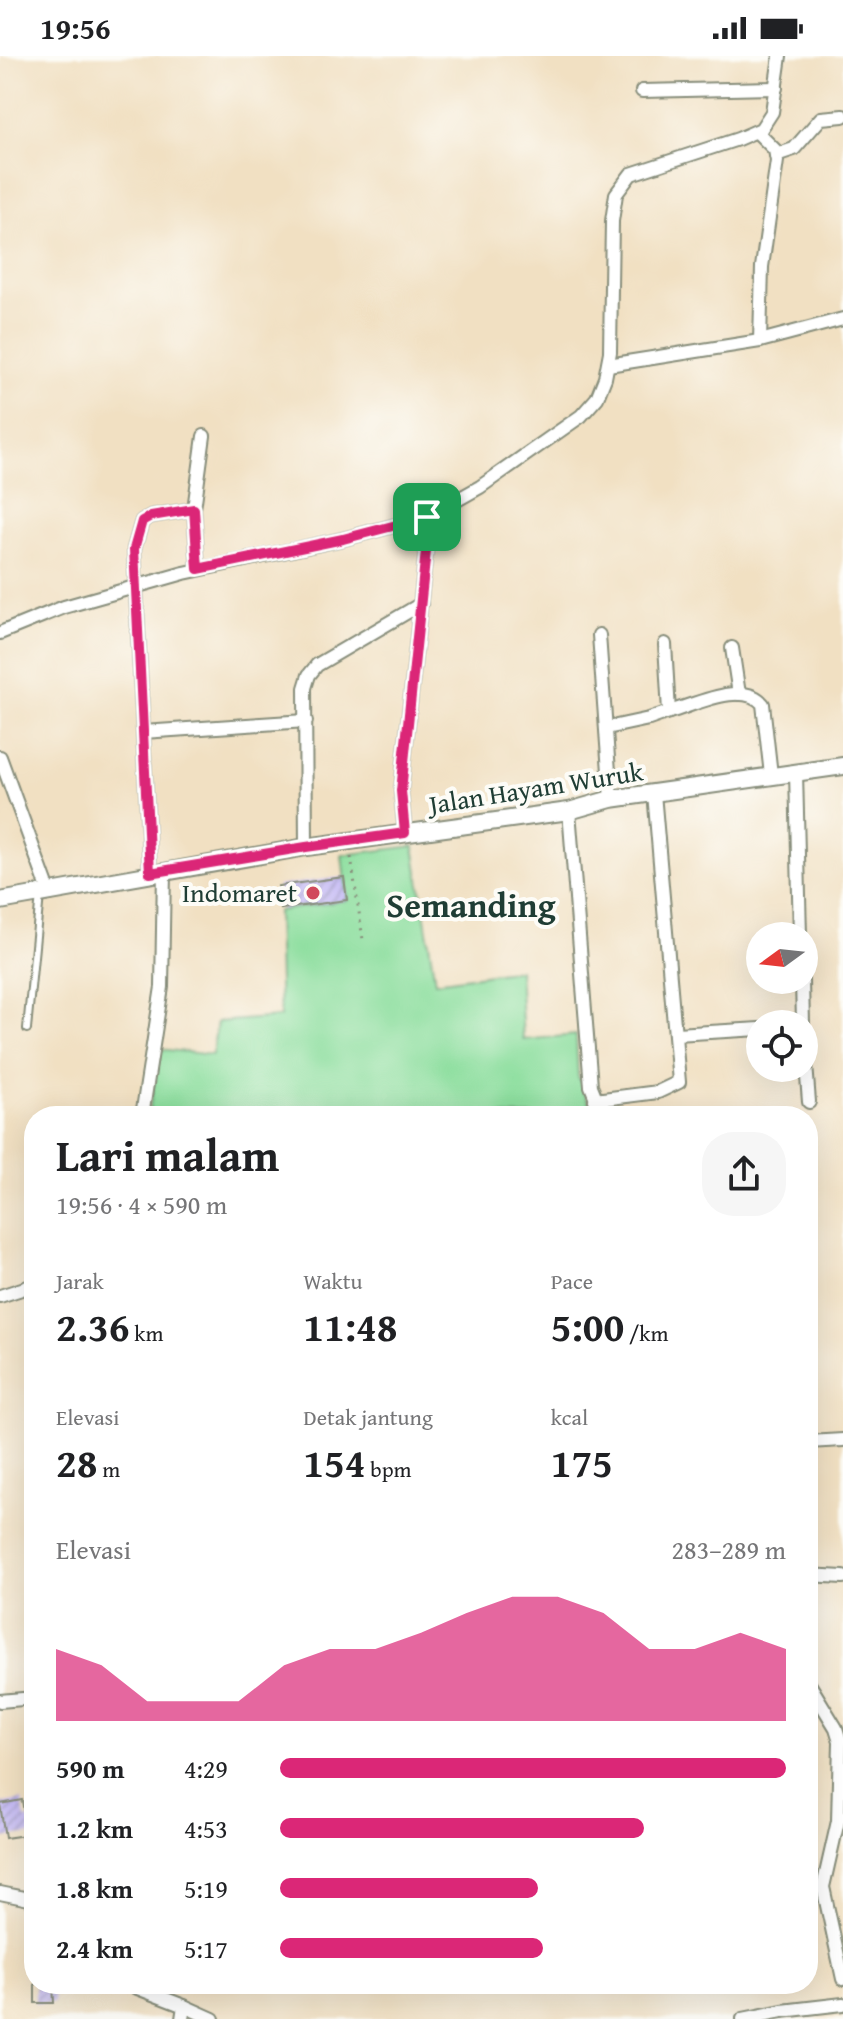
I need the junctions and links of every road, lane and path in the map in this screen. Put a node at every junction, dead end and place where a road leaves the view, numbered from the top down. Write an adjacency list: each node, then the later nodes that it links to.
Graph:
1 (780, 56): 2 (street)
2 (776, 88): 3 (street); 5 (street)
3 (642, 91)
4 (843, 116): 6 (street)
5 (757, 132): 6 (street); 9 (street)
6 (776, 155): 8 (street)
7 (843, 319): 8 (street)
8 (760, 341): 9 (street)
9 (608, 365): 12 (street)
10 (204, 436): 11 (street)
11 (194, 509): 13 (street); 14 (street)
12 (427, 517): 13 (street); 15 (street)
13 (198, 569): 14 (street)
14 (135, 586): 16 (street); 24 (street)
15 (421, 604): 22 (street); 32 (street)
16 (0, 633)
17 (599, 635): 23 (street)
18 (665, 644): 21 (street)
19 (732, 648): 20 (street)
20 (739, 694): 21 (street); 28 (street)
21 (669, 712): 23 (street)
22 (306, 721): 24 (street); 34 (street)
23 (607, 728): 30 (street)
24 (143, 732): 35 (street)
25 (0, 757): 36 (street)
26 (843, 766): 27 (main road, Jalan Hayam Wuruk)
27 (796, 772): 28 (main road, Jalan Hayam Wuruk); 38 (street)
28 (771, 775): 29 (main road, Jalan Hayam Wuruk)
29 (654, 793): 30 (main road, Jalan Hayam Wuruk); 42 (street)
30 (611, 799): 31 (main road, Jalan Hayam Wuruk)
31 (569, 811): 32 (main road, Jalan Hayam Wuruk); 44 (street)
32 (405, 833): 33 (main road, Jalan Hayam Wuruk)
33 (348, 842): 34 (main road, Jalan Hayam Wuruk); 39 (path)
34 (306, 847): 35 (main road, Jalan Hayam Wuruk)
35 (157, 872): 36 (main road, Jalan Hayam Wuruk); 46 (street)
36 (45, 895): 37 (main road, Jalan Hayam Wuruk); 40 (lane)
37 (0, 901)
38 (800, 922)
39 (363, 940)
40 (27, 1029)
41 (746, 1030): 42 (street)
42 (676, 1034): 44 (street)
43 (807, 1082): 45 (street)
44 (595, 1100): 47 (street)
45 (809, 1102)
46 (144, 1106)
47 (598, 1106)
48 (24, 1288): 49 (street)
49 (0, 1296)
50 (843, 1440): 51 (street)
51 (818, 1441)
52 (818, 1576): 53 (street)
53 (843, 1577)
54 (818, 1698): 57 (street)
55 (24, 1699): 56 (street)
56 (0, 1701)
57 (842, 1755): 60 (street)
58 (0, 1893): 59 (street)
59 (24, 1898)
60 (843, 1979)
61 (146, 1994): 63 (street)
62 (843, 2004): 65 (street)
63 (183, 2013): 64 (street)
64 (213, 2019)
65 (743, 2019)

